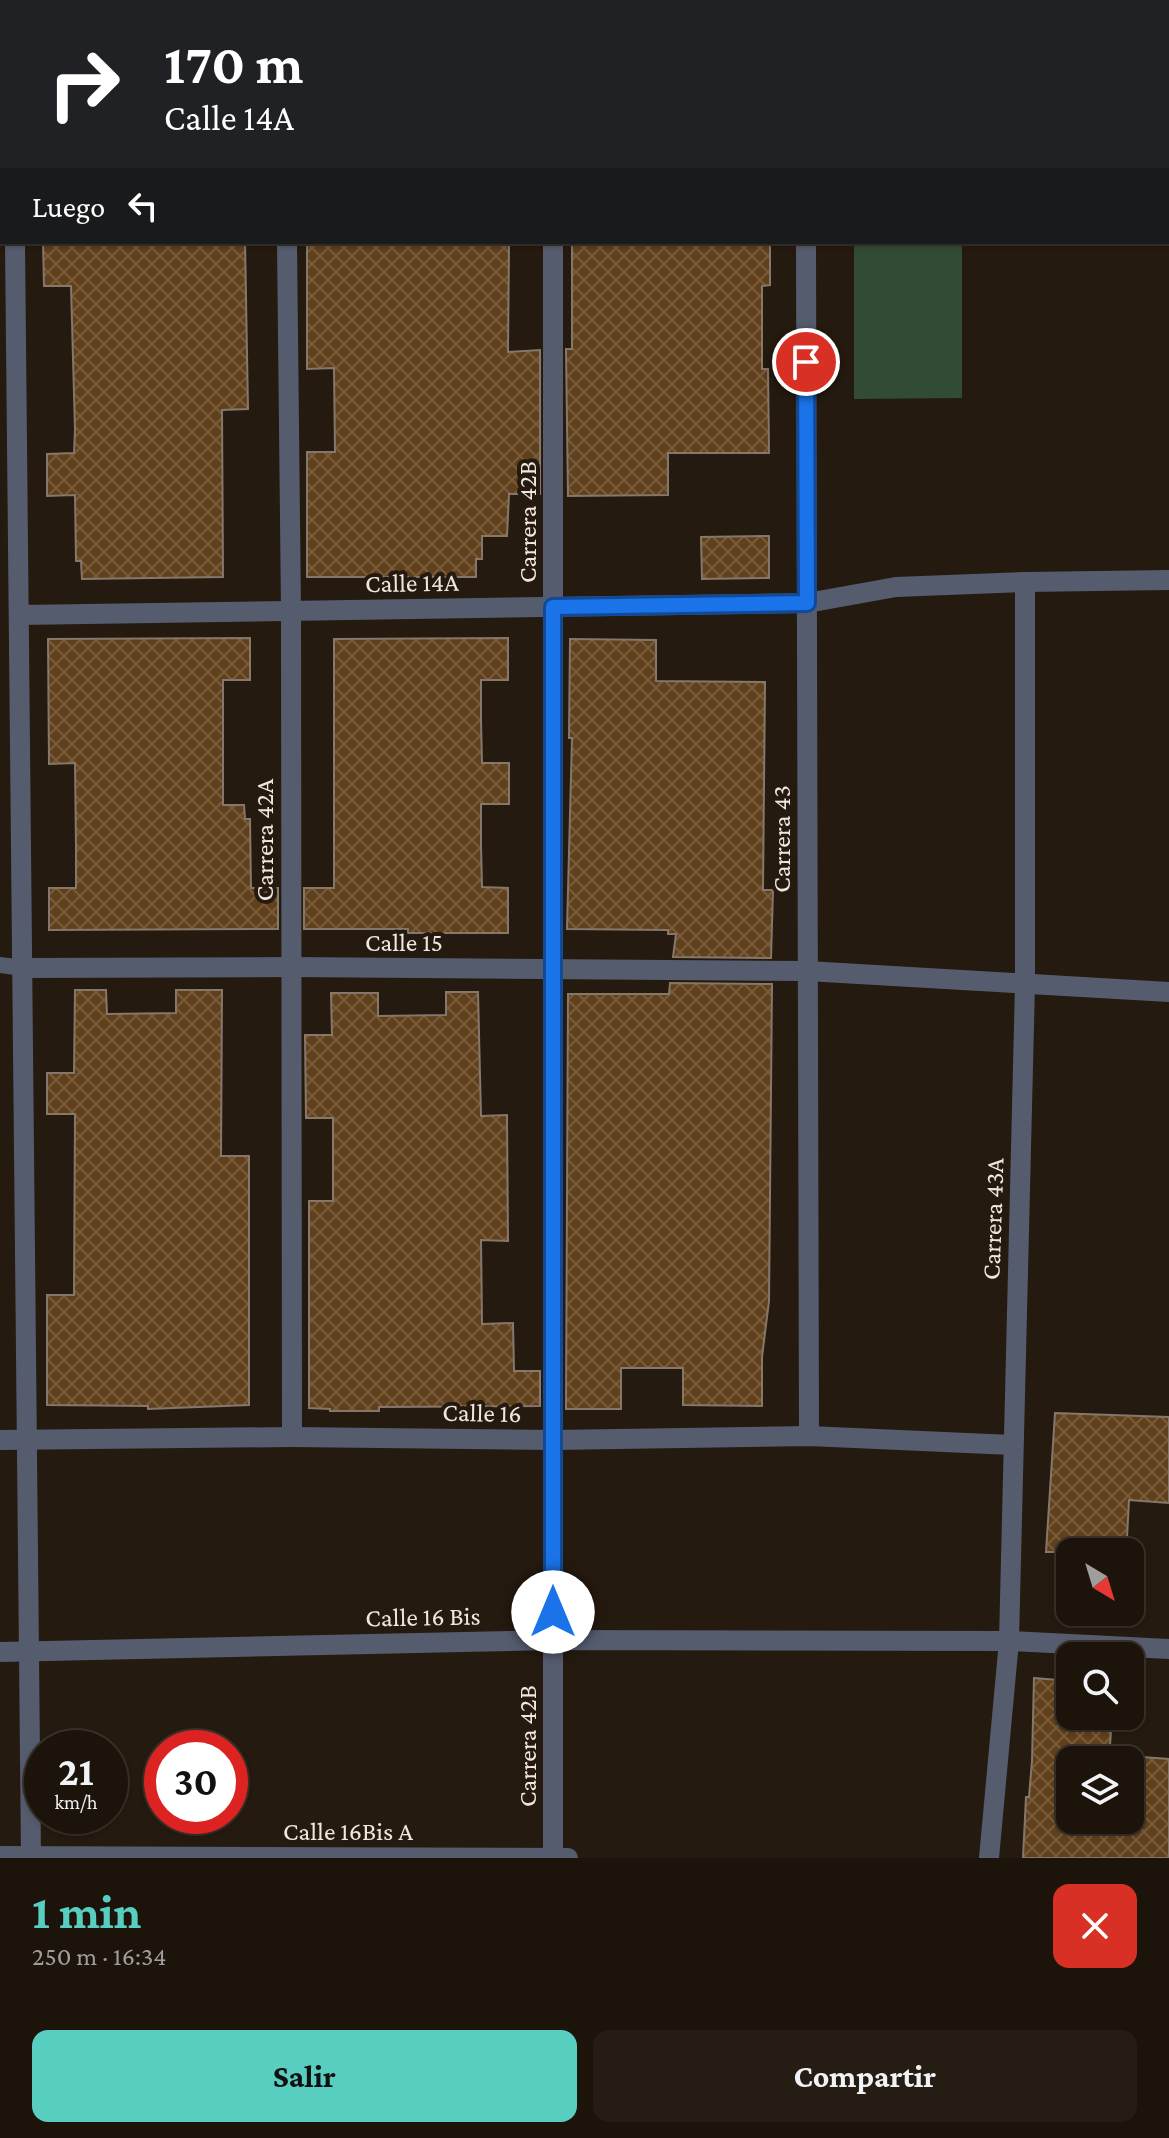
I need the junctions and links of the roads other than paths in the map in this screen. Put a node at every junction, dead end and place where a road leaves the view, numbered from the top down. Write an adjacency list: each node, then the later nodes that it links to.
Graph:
1 (15, 244): 10 (street)
2 (287, 244): 9 (street, Carrera 42A)
3 (553, 244): 8 (street, Carrera 42B)
4 (806, 244): 7 (street, Carrera 43)
5 (1169, 580): 6 (street, Calle 14A)
6 (1025, 582): 7 (street, Calle 14A); 16 (street, Carrera 43A)
7 (807, 603): 8 (street, Calle 14A); 15 (street, Carrera 43)
8 (553, 607): 9 (street, Calle 14A); 14 (street, Carrera 42B)
9 (291, 611): 10 (street, Calle 14A); 12 (street, Carrera 42A)
10 (19, 615): 13 (street)
11 (0, 965): 13 (lane, Calle 15)
12 (290, 967): 13 (street, Calle 15); 14 (street, Calle 15); 19 (street, Carrera 42A)
13 (23, 968): 21 (street)
14 (553, 968): 15 (street, Calle 15); 22 (street, Carrera 42B)
15 (807, 971): 16 (street); 18 (street, Carrera 43)
16 (1025, 984): 17 (street); 23 (street, Carrera 43A)
17 (1169, 992)
18 (809, 1436): 22 (street, Calle 16); 23 (street, Calle 16)
19 (292, 1437): 21 (street, Calle 16); 22 (street, Calle 16)
20 (0, 1440): 21 (street, Calle 16)
21 (27, 1440): 28 (street)
22 (553, 1440): 24 (street, Carrera 42B)
23 (1012, 1445): 25 (street, Carrera 43A)
24 (553, 1640): 25 (street, Calle 16 Bis); 28 (street, Calle 16 Bis); 31 (street, Carrera 42B)
25 (1009, 1641): 26 (street, Calle 16 Bis); 33 (street, Carrera 43A)
26 (1169, 1649)
27 (0, 1652): 28 (street, Calle 16 Bis)
28 (29, 1652): 30 (street)
29 (0, 1856): 30 (street, Calle 16Bis A)
30 (31, 1856): 31 (street, Calle 16Bis A)
31 (553, 1858): 32 (street, Calle 16Bis A)
32 (568, 1858)
33 (989, 1858)

